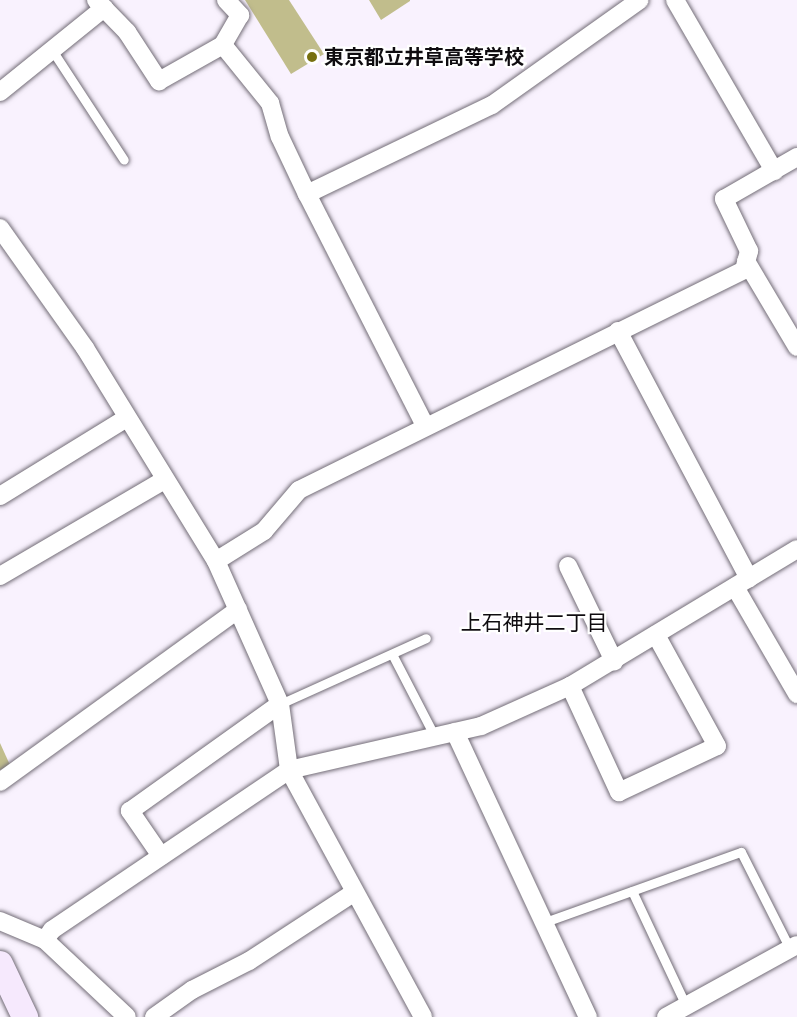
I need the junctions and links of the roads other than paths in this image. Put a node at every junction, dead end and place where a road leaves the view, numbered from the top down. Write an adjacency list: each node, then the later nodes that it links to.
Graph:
1 (226, 0): 5 (street)
2 (640, 0): 11 (street)
3 (675, 0): 10 (street)
4 (100, 4): 5 (street); 6 (street)
5 (223, 45): 11 (street)
6 (52, 50): 7 (street); 9 (lane)
7 (0, 92)
8 (797, 157): 10 (street)
9 (124, 160)
10 (774, 171): 13 (street)
11 (307, 194): 17 (street)
12 (0, 228): 16 (street)
13 (746, 261): 14 (street); 15 (street)
14 (618, 331): 17 (street); 24 (street)
15 (797, 347)
16 (127, 418): 18 (street); 19 (street)
17 (425, 426): 21 (street)
18 (164, 480): 21 (street); 23 (street)
19 (0, 496)
20 (797, 549): 24 (street)
21 (216, 561): 25 (street)
22 (568, 566): 29 (street)
23 (1, 572)
24 (742, 583): 26 (street); 30 (street)
25 (238, 610): 33 (street); 37 (street)
26 (656, 635): 29 (street); 31 (street)
27 (426, 638): 28 (lane)
28 (392, 654): 33 (lane); 35 (lane)
29 (614, 661): 31 (street)
30 (791, 670): 32 (street)
31 (570, 686): 34 (street)
32 (797, 694)
33 (280, 704): 36 (street); 38 (street)
34 (455, 732): 35 (street); 42 (street)
35 (435, 737): 36 (street)
36 (289, 770): 38 (street); 40 (street)
37 (0, 782)
38 (161, 856): 43 (street)
39 (632, 891): 42 (lane); 44 (lane); 46 (lane)
40 (355, 892): 49 (street); 50 (street)
41 (0, 921): 43 (street)
42 (545, 922): 51 (street)
43 (45, 940): 48 (street)
44 (794, 947): 46 (street)
45 (1, 971): 47 (main road)
46 (686, 1006): 52 (street)
47 (25, 1017)
48 (127, 1017)
49 (154, 1017)
50 (423, 1017)
51 (588, 1017)
52 (666, 1017)

